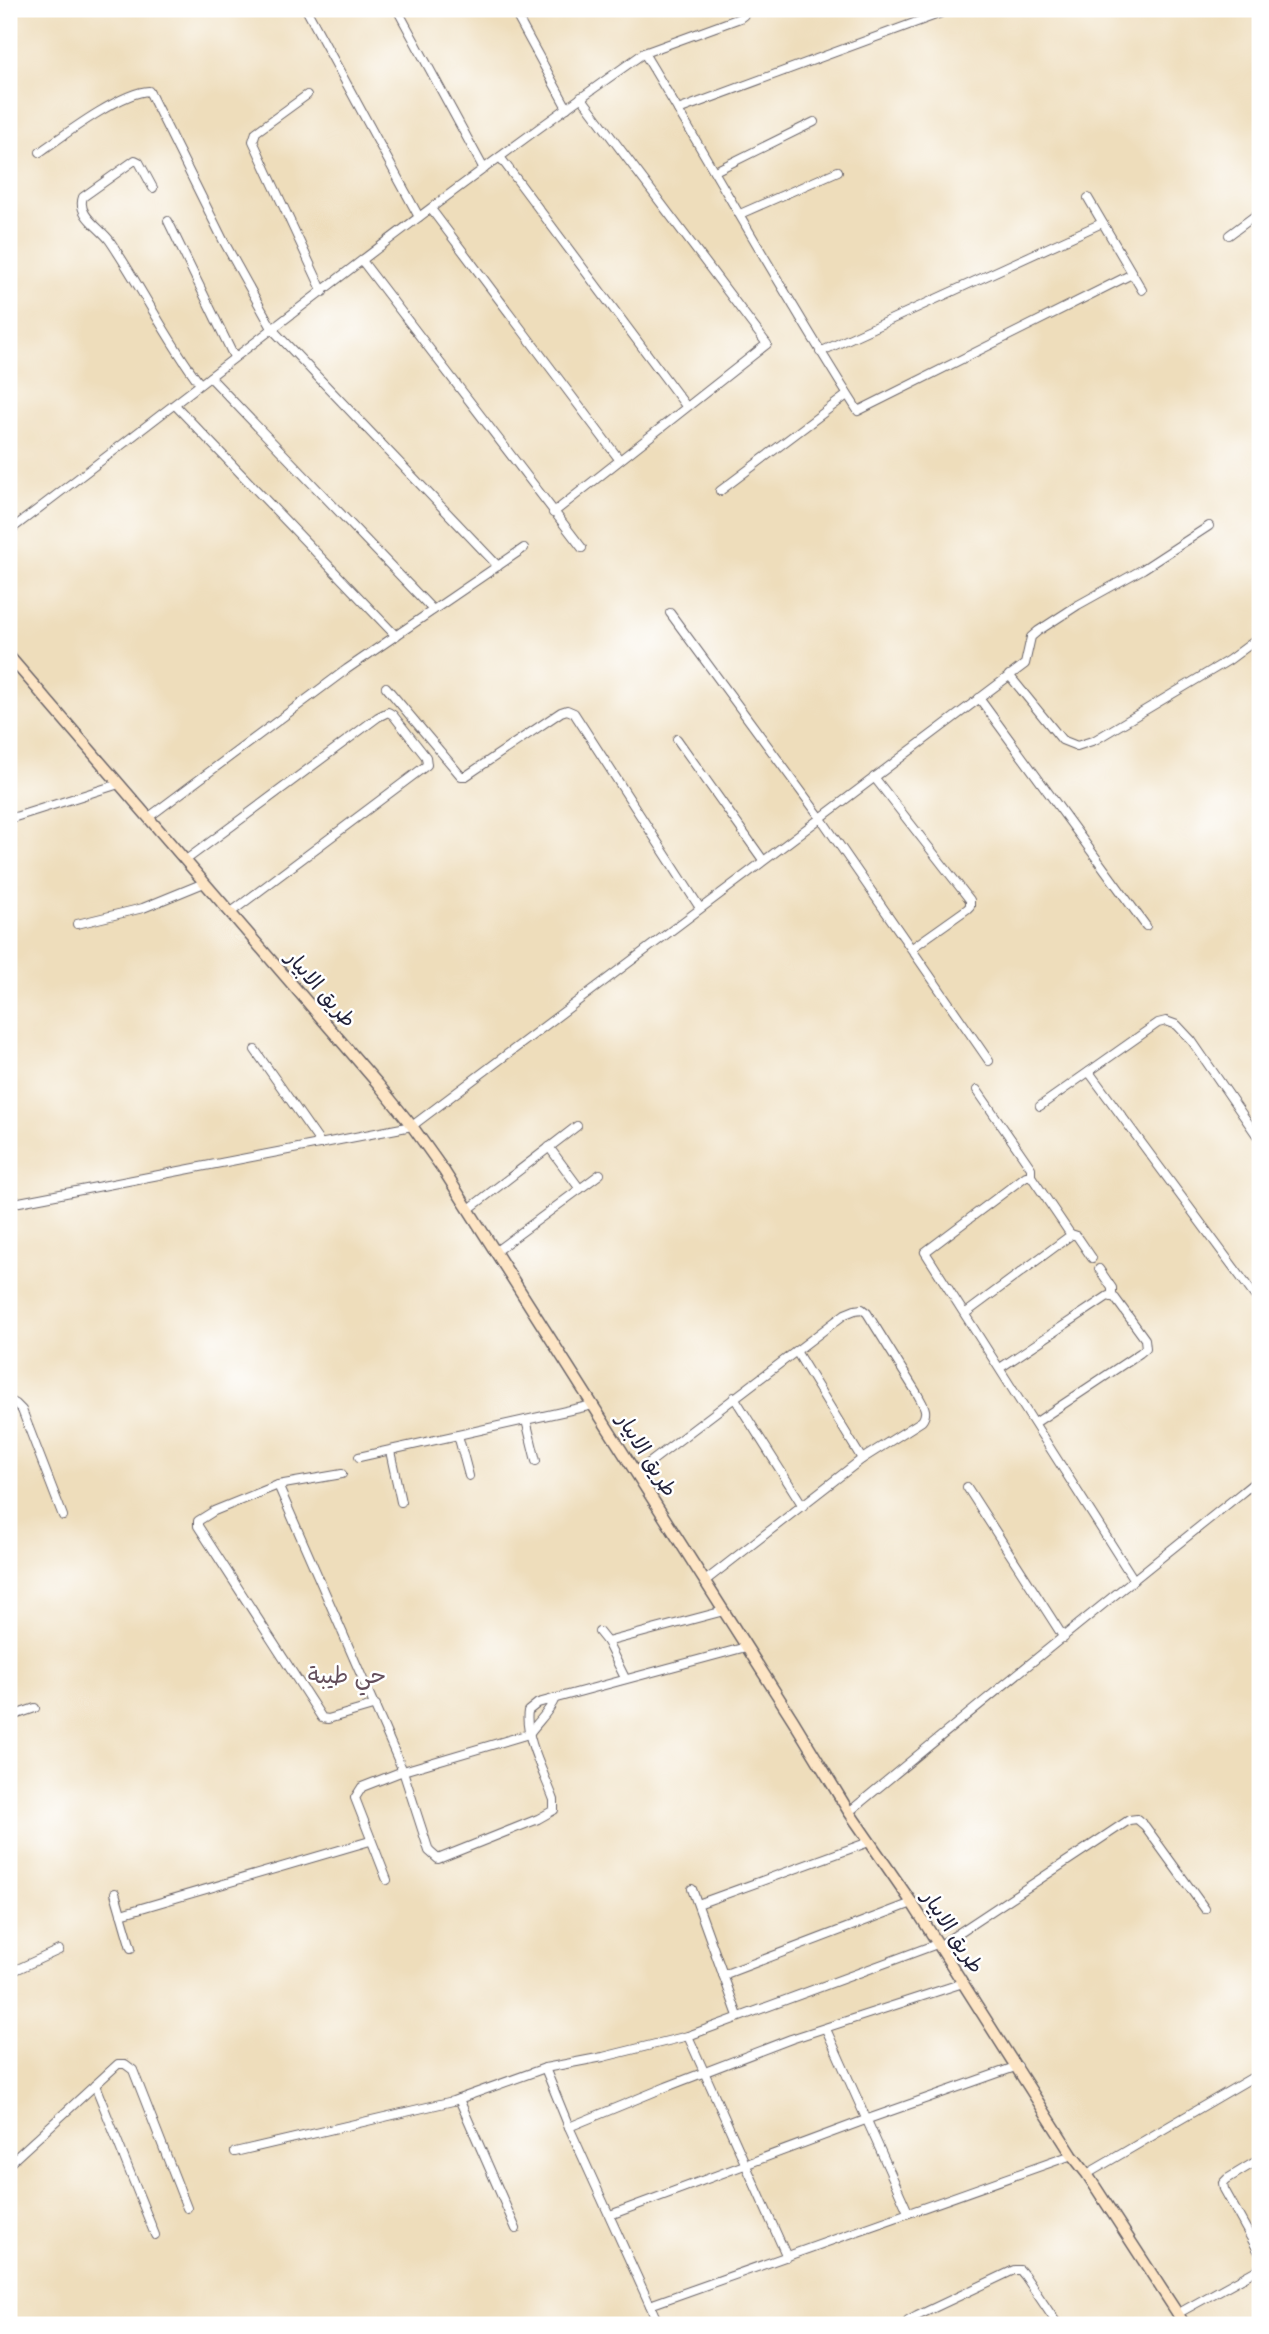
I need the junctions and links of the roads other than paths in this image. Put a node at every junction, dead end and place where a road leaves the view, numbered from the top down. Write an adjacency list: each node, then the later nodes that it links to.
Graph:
1 (306, 9): 22 (street)
2 (397, 9): 14 (street)
3 (513, 9): 9 (street)
4 (744, 9): 6 (street)
5 (953, 9): 10 (street)
6 (644, 53): 8 (street); 10 (street)
7 (307, 94): 29 (street)
8 (581, 97): 9 (street); 37 (street)
9 (567, 108): 13 (street)
10 (678, 110): 15 (street)
11 (814, 122): 15 (street)
12 (40, 152): 30 (street)
13 (500, 157): 14 (street); 37 (street)
14 (484, 169): 19 (street)
15 (715, 171): 21 (street)
16 (838, 171): 21 (street)
17 (153, 188): 34 (street)
18 (1088, 198): 24 (street)
19 (431, 209): 22 (street); 38 (street)
20 (1260, 212): 25 (street)
21 (740, 214): 31 (street)
22 (419, 217): 26 (street)
23 (168, 221): 32 (street)
24 (1102, 223): 27 (street); 31 (street)
25 (1229, 235)
26 (363, 261): 29 (street); 40 (street)
27 (1132, 274): 28 (street); 35 (street)
28 (1142, 290)
29 (323, 292): 30 (street)
30 (273, 330): 32 (street); 45 (street)
31 (820, 352): 35 (street)
32 (234, 357): 33 (street)
33 (211, 377): 34 (street); 46 (street)
34 (200, 384): 36 (street)
35 (848, 395): 39 (street)
36 (175, 405): 42 (street); 48 (street)
37 (686, 406): 38 (street)
38 (619, 459): 40 (street)
39 (720, 491)
40 (553, 513): 44 (street)
41 (1209, 526): 51 (street)
42 (9, 531)
43 (524, 548): 45 (street)
44 (582, 548)
45 (498, 566): 46 (street)
46 (433, 610): 48 (street)
47 (670, 613): 58 (street)
48 (396, 636): 57 (street)
49 (1260, 637): 51 (street)
50 (9, 656): 56 (main road, طريق الابيار)
51 (1009, 675): 53 (street)
52 (386, 687): 63 (street)
53 (979, 698): 55 (street); 66 (street)
54 (677, 739): 61 (street)
55 (874, 777): 58 (street); 67 (street)
56 (119, 784): 57 (main road, طريق الابيار); 59 (street)
57 (149, 817): 60 (main road, طريق الابيار)
58 (820, 817): 61 (street); 67 (street)
59 (9, 819)
60 (186, 860): 62 (main road, طريق الابيار); 64 (street)
61 (763, 860): 63 (street)
62 (204, 883): 64 (main road, طريق الابيار); 65 (street)
63 (700, 908): 73 (street)
64 (230, 913): 73 (main road, طريق الابيار)
65 (77, 924)
66 (1146, 926)
67 (912, 948): 69 (street)
68 (255, 1050): 76 (street)
69 (989, 1061)
70 (1089, 1072): 72 (street); 75 (street); 88 (street)
71 (977, 1090): 79 (street)
72 (1040, 1106)
73 (412, 1126): 76 (street); 82 (main road, طريق الابيار)
74 (577, 1126): 77 (street)
75 (1260, 1140)
76 (321, 1144): 81 (street)
77 (549, 1147): 80 (street); 82 (street)
78 (600, 1174): 80 (street)
79 (1031, 1176): 83 (street); 89 (street)
80 (580, 1189): 84 (street)
81 (9, 1204)
82 (469, 1209): 84 (main road, طريق الابيار)
83 (1071, 1234): 85 (street); 89 (street)
84 (496, 1251): 94 (main road, طريق الابيار)
85 (1091, 1258)
86 (1099, 1269): 87 (street)
87 (1112, 1297): 91 (street); 96 (street)
88 (1260, 1303)
89 (965, 1313): 91 (street)
90 (796, 1351): 92 (street); 100 (street); 100 (street)
91 (1000, 1368): 96 (street)
92 (734, 1397): 102 (street); 109 (street)
93 (9, 1400): 110 (street)
94 (593, 1405): 95 (street); 102 (main road, طريق الابيار)
95 (526, 1420): 97 (street); 101 (street)
96 (1035, 1423): 111 (street)
97 (458, 1435): 98 (street); 104 (street)
98 (390, 1451): 99 (street); 108 (street)
99 (359, 1457)
100 (862, 1459): 109 (street)
101 (536, 1461)
102 (636, 1473): 112 (main road, طريق الابيار)
103 (342, 1474): 106 (street)
104 (469, 1476)
105 (1260, 1478): 111 (street)
106 (278, 1485): 120 (street); 120 (street)
107 (967, 1487): 115 (street)
108 (401, 1502)
109 (803, 1506): 112 (street)
110 (63, 1516)
111 (1134, 1580): 115 (street)
112 (705, 1581): 113 (main road, طريق الابيار)
113 (724, 1611): 116 (street); 117 (main road, طريق الابيار)
114 (599, 1632): 116 (street)
115 (1063, 1638): 125 (street)
116 (607, 1642): 118 (street)
117 (746, 1647): 118 (street); 125 (main road, طريق الابيار)
118 (625, 1678): 119 (street)
119 (555, 1698): 123 (street); 123 (street)
120 (376, 1705): 124 (street)
121 (35, 1707): 122 (street)
122 (9, 1717)
123 (529, 1734): 124 (street); 124 (street)
124 (403, 1771): 126 (street)
125 (849, 1812): 127 (main road, طريق الابيار)
126 (370, 1841): 128 (street); 134 (street)
127 (869, 1842): 131 (main road, طريق الابيار); 132 (street)
128 (387, 1880)
129 (692, 1889): 132 (street)
130 (115, 1893): 134 (street)
131 (912, 1903): 135 (main road, طريق الابيار); 139 (street)
132 (698, 1904): 139 (street)
133 (1205, 1909): 135 (street)
134 (121, 1914): 136 (street)
135 (938, 1945): 140 (main road, طريق الابيار); 141 (street)
136 (131, 1948)
137 (60, 1950): 138 (street)
138 (9, 1973)
139 (723, 1975): 141 (street)
140 (963, 1983): 142 (street); 144 (main road, طريق الابيار)
141 (738, 2016): 143 (street)
142 (826, 2029): 147 (street); 150 (street)
143 (688, 2036): 145 (street); 147 (street)
144 (1018, 2066): 150 (street); 153 (main road, طريق الابيار)
145 (545, 2068): 149 (street); 151 (street)
146 (1260, 2073): 157 (street)
147 (705, 2074): 151 (street); 156 (street)
148 (95, 2085): 155 (street); 158 (street); 162 (street)
149 (459, 2099): 152 (street); 161 (street)
150 (868, 2119): 156 (street); 159 (street)
151 (569, 2127): 160 (street)
152 (234, 2152)
153 (1072, 2155): 157 (main road, طريق الابيار); 159 (street)
154 (1260, 2159): 163 (street)
155 (9, 2164)
156 (746, 2165): 160 (street); 164 (street)
157 (1087, 2174): 167 (main road, طريق الابيار)
158 (187, 2208)
159 (908, 2212): 164 (street)
160 (610, 2215): 166 (street)
161 (516, 2229)
162 (155, 2235)
163 (1260, 2254)
164 (786, 2258): 166 (street)
165 (1260, 2268): 167 (street)
166 (650, 2305): 168 (street)
167 (1177, 2314): 171 (main road, طريق الابيار)
168 (659, 2325)
169 (907, 2325): 170 (street)
170 (1058, 2325)
171 (1185, 2325)

